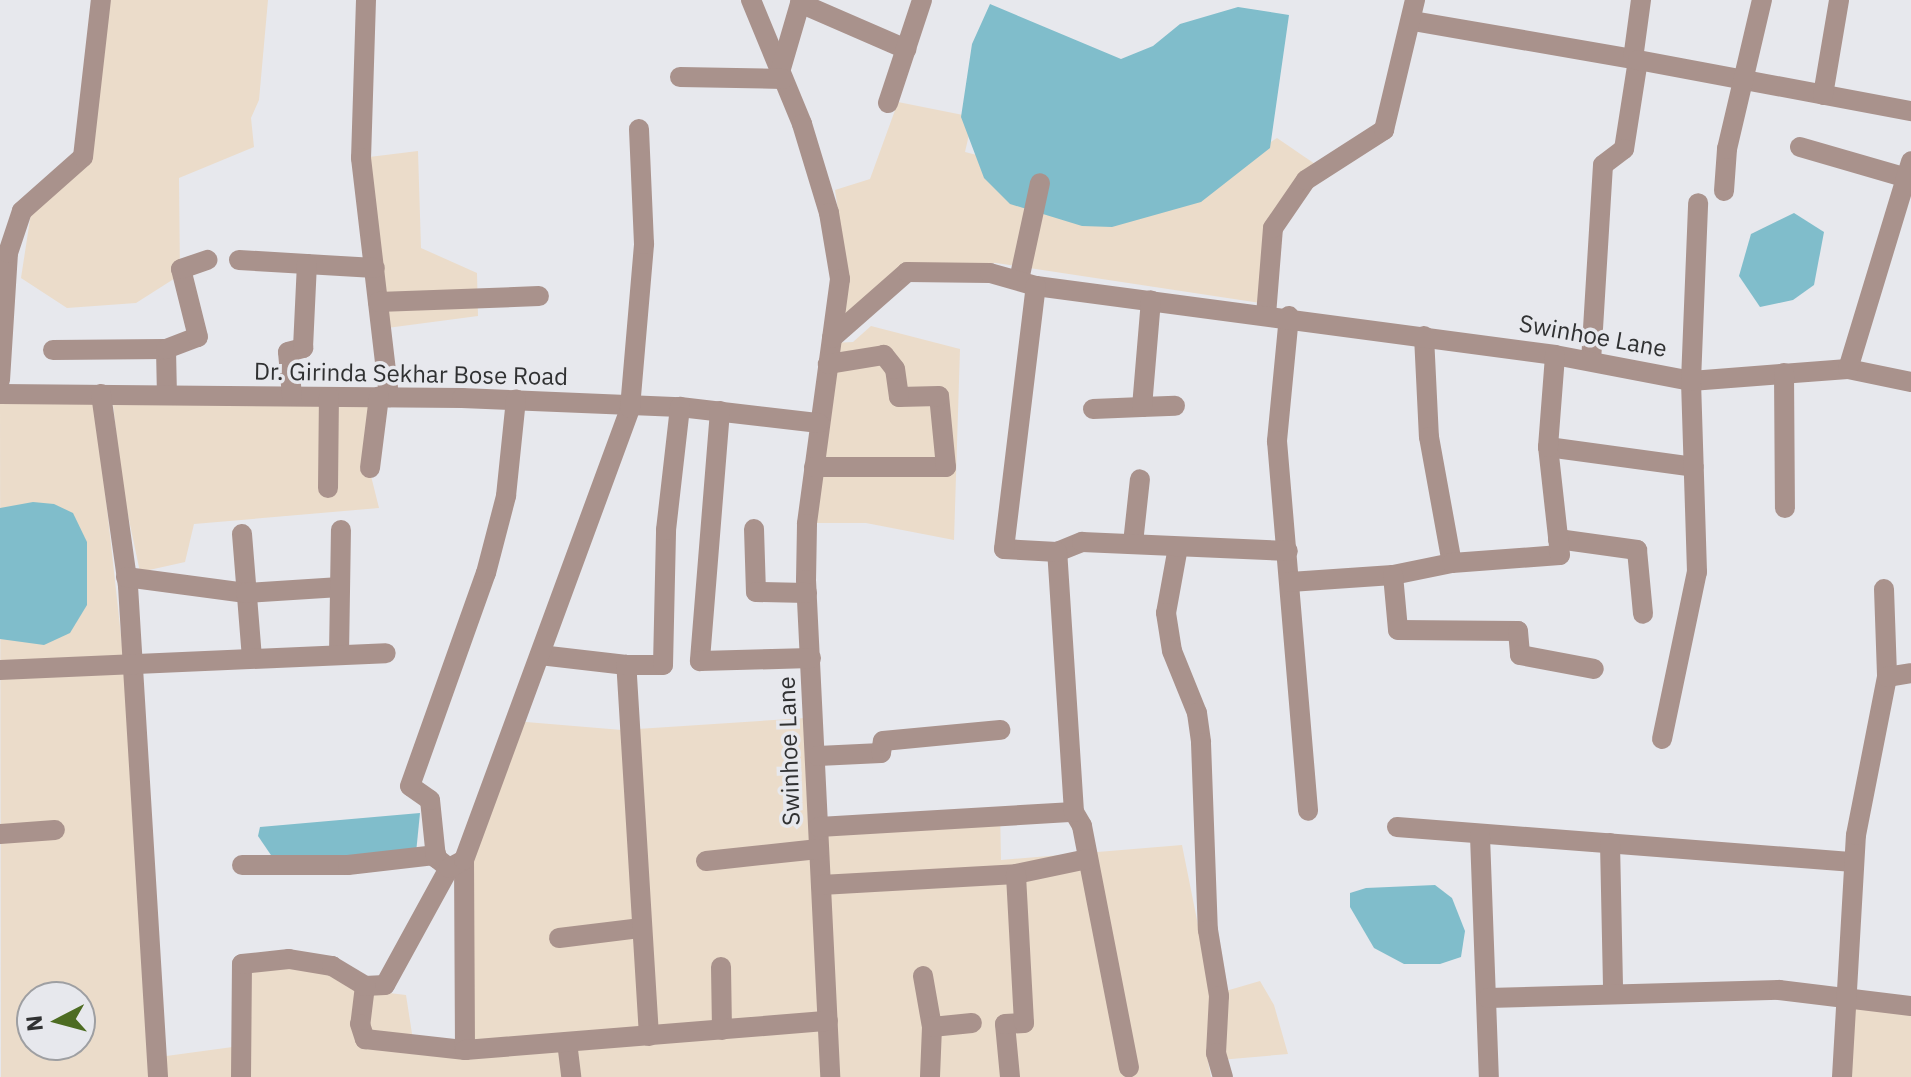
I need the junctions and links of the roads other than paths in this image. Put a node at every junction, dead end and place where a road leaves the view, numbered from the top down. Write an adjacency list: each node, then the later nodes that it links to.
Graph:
1 (101, 0): 44 (street)
2 (366, 0): 28 (street)
3 (751, 0): 13 (street, Swinhoe Lane)
4 (922, 0): 11 (street)
5 (1415, 0): 10 (street)
6 (1641, 0): 12 (street)
7 (1762, 0): 15 (street)
8 (1839, 0): 16 (street)
9 (801, 2): 11 (street); 13 (street)
10 (1413, 21): 12 (street); 33 (street)
11 (906, 49): 17 (street)
12 (1636, 60): 15 (street); 40 (street)
13 (782, 76): 14 (street); 36 (street, Swinhoe Lane)
14 (680, 77)
15 (1743, 80): 16 (street); 23 (street)
16 (1823, 95): 18 (street)
17 (888, 103)
18 (1911, 111)
19 (639, 129): 57 (street)
20 (1800, 147): 21 (street)
21 (1909, 169): 42 (street)
22 (1040, 183): 29 (street)
23 (1724, 191)
24 (1698, 203): 45 (street)
25 (207, 260): 37 (street)
26 (239, 260): 27 (street)
27 (307, 264): 28 (street); 50 (street)
28 (375, 268): 32 (street)
29 (1027, 283): 31 (street, Swinhoe Lane); 36 (street, Swinhoe Lane); 75 (street)
30 (539, 296): 32 (street)
31 (1151, 300): 33 (street, Swinhoe Lane); 56 (street)
32 (378, 302): 52 (street)
33 (1266, 315): 34 (street, Swinhoe Lane)
34 (1289, 316): 35 (street, Swinhoe Lane); 74 (street)
35 (1424, 336): 39 (street, Swinhoe Lane); 76 (street)
36 (832, 338): 41 (street, Swinhoe Lane)
37 (166, 349): 38 (street); 49 (street)
38 (53, 350)
39 (1555, 355): 40 (street, Swinhoe Lane); 61 (street)
40 (1591, 360): 45 (street, Swinhoe Lane)
41 (828, 364): 60 (street, Swinhoe Lane); 62 (street)
42 (1848, 369): 43 (street, Swinhoe Lane); 46 (street, Swinhoe Lane)
43 (1784, 373): 45 (street, Swinhoe Lane); 67 (street)
44 (0, 380)
45 (1691, 381): 63 (street)
46 (1911, 382)
47 (0, 394): 48 (street, Dr. Girinda Sekhar Bose Road)
48 (101, 394): 49 (street, Dr. Girinda Sekhar Bose Road); 78 (street)
49 (167, 395): 50 (street, Dr. Girinda Sekhar Bose Road)
50 (292, 396): 51 (street, Dr. Girinda Sekhar Bose Road)
51 (329, 397): 52 (street, Dr. Girinda Sekhar Bose Road); 66 (street)
52 (384, 397): 53 (street, Dr. Girinda Sekhar Bose Road); 64 (street)
53 (516, 400): 57 (street, Dr. Girinda Sekhar Bose Road); 111 (street)
54 (1175, 406): 56 (street)
55 (680, 407): 57 (street, Dr. Girinda Sekhar Bose Road); 59 (street, Dr. Girinda Sekhar Bose Road); 92 (street)
56 (1142, 407): 58 (street)
57 (630, 408): 87 (street)
58 (1093, 409)
59 (720, 411): 60 (street, Dr. Girinda Sekhar Bose Road); 90 (street)
60 (819, 423): 62 (street, Swinhoe Lane)
61 (1548, 447): 63 (street); 71 (street)
62 (814, 467): 83 (street, Swinhoe Lane)
63 (1694, 467): 99 (street)
64 (370, 468)
65 (1140, 479): 72 (street)
66 (328, 488)
67 (1785, 508)
68 (754, 529): 83 (street)
69 (341, 530): 80 (street)
70 (242, 534): 82 (street)
71 (1558, 539): 76 (street); 84 (street)
72 (1133, 543): 73 (street); 75 (street)
73 (1178, 547): 74 (street); 141 (street)
74 (1288, 551): 79 (street)
75 (1057, 552): 102 (street)
76 (1452, 563): 77 (street)
77 (1393, 575): 79 (street); 94 (street)
78 (126, 577): 82 (street); 93 (street)
79 (1290, 582): 101 (street)
80 (340, 587): 82 (street); 86 (street)
81 (1884, 589): 97 (street)
82 (246, 593): 88 (street)
83 (807, 593): 89 (street, Swinhoe Lane)
84 (1643, 614)
85 (386, 653): 86 (street)
86 (339, 655): 88 (street)
87 (540, 655): 91 (street); 111 (street)
88 (252, 658): 93 (street)
89 (811, 658): 90 (street); 100 (street, Swinhoe Lane)
90 (700, 661): 92 (street)
91 (626, 665): 92 (street); 117 (street)
92 (663, 665)
93 (132, 668): 95 (street); 134 (street)
94 (1594, 669)
95 (0, 670)
96 (1911, 673): 97 (street)
97 (1887, 677): 113 (street)
98 (1000, 730): 100 (street)
99 (1662, 739)
100 (818, 756): 103 (street, Swinhoe Lane)
101 (1308, 811)
102 (1074, 812): 103 (street); 110 (street)
103 (819, 827): 109 (street, Swinhoe Lane)
104 (1397, 827): 107 (street)
105 (55, 830): 106 (street)
106 (0, 834)
107 (1480, 836): 108 (street); 124 (street)
108 (1610, 843): 113 (street); 122 (street)
109 (818, 849): 112 (street); 116 (street, Swinhoe Lane)
110 (1087, 859): 115 (street); 133 (street)
111 (450, 861): 114 (street); 121 (street); 132 (street)
112 (706, 861)
113 (1854, 862): 123 (street)
114 (242, 865)
115 (1016, 874): 116 (street); 140 (street)
116 (821, 885): 126 (street, Swinhoe Lane)
117 (641, 928): 118 (street); 130 (street)
118 (559, 938)
119 (721, 967): 129 (street)
120 (923, 976): 128 (street)
121 (365, 986): 132 (street); 135 (street)
122 (1613, 991): 123 (street); 124 (street)
123 (1848, 996): 125 (street); 143 (street)
124 (1488, 998): 142 (street)
125 (1911, 1006)
126 (828, 1021): 129 (street); 137 (street, Swinhoe Lane)
127 (972, 1023): 128 (street)
128 (932, 1027): 138 (street)
129 (722, 1030): 130 (street)
130 (649, 1036): 131 (street)
131 (567, 1042): 132 (street); 136 (street)
132 (465, 1050)
133 (1129, 1067)
134 (158, 1077)
135 (241, 1077)
136 (571, 1077)
137 (830, 1077)
138 (930, 1077)
139 (1003, 1077): 140 (street)
140 (1010, 1077)
141 (1223, 1077)
142 (1489, 1077)
143 (1842, 1077)

